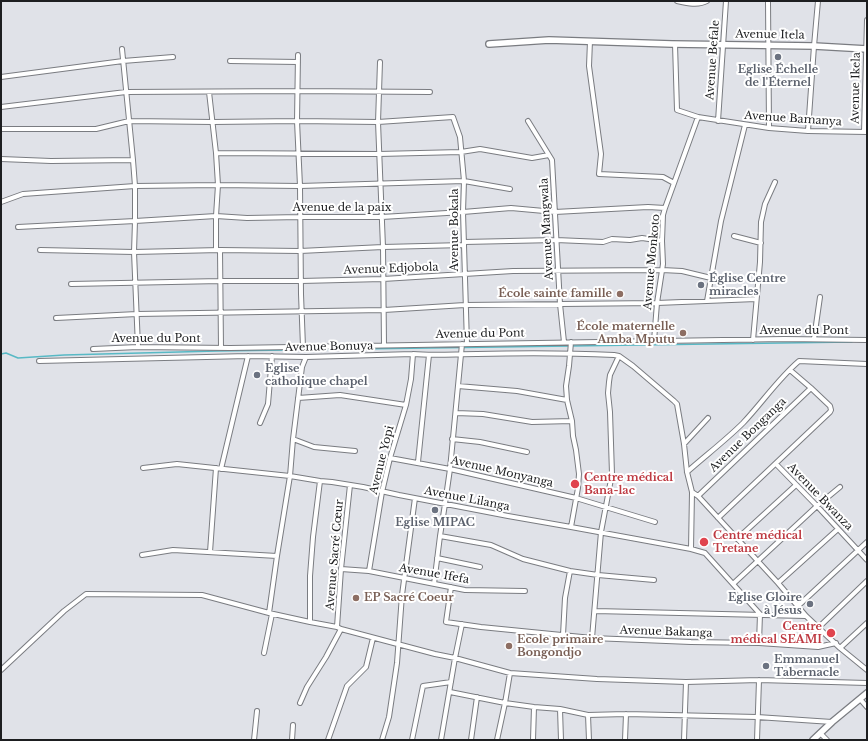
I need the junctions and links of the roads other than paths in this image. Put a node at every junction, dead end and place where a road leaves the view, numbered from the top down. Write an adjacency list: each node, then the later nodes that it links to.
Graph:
1 (677, 1): 2 (street)
2 (706, 1)
3 (726, 1): 10 (street, Avenue Befale)
4 (768, 1): 11 (street)
5 (818, 1): 12 (street)
6 (867, 20): 14 (street, Avenue Ikela)
7 (590, 41): 8 (street, Avenue Itela); 9 (street, Avenue Itela); 49 (street)
8 (489, 44)
9 (674, 44): 10 (street, Avenue Itela); 28 (street, Avenue Bamanya)
10 (724, 44): 11 (street, Avenue Itela); 29 (street, Avenue Befale)
11 (768, 44): 12 (street, Avenue Itela); 36 (street)
12 (814, 46): 14 (street, Avenue Itela); 38 (street)
13 (122, 49): 18 (street)
14 (866, 49): 39 (street, Avenue Ikela)
15 (298, 55): 19 (street)
16 (174, 57): 18 (street)
17 (230, 60): 19 (street)
18 (123, 61): 21 (street); 23 (street)
19 (298, 62): 22 (street)
20 (380, 62): 25 (street)
21 (1, 76)
22 (298, 91): 24 (street); 25 (street); 31 (street)
23 (126, 92): 24 (street); 27 (street); 30 (street)
24 (210, 92): 33 (street)
25 (378, 92): 26 (street); 34 (street)
26 (430, 92)
27 (1, 107)
28 (698, 117): 29 (street, Avenue Bamanya); 49 (street, Avenue Monkoto)
29 (718, 120): 35 (street, Avenue Bamanya)
30 (129, 121): 33 (street); 37 (street); 46 (street)
31 (297, 121): 33 (street); 34 (street); 42 (street)
32 (528, 121): 44 (street, Avenue Mangwala)
33 (213, 122): 41 (street)
34 (378, 122): 40 (street, Avenue Bokala); 43 (street)
35 (745, 125): 36 (street, Avenue Bamanya); 77 (street)
36 (769, 128): 38 (street, Avenue Bamanya)
37 (1, 129)
38 (808, 130): 39 (street, Avenue Bamanya)
39 (865, 132)
40 (461, 152): 43 (street); 44 (street); 47 (street, Avenue Bokala)
41 (216, 153): 42 (street); 51 (street)
42 (299, 153): 43 (street); 53 (street)
43 (379, 154): 50 (street)
44 (549, 155): 58 (street, Avenue Mangwala)
45 (1, 159): 46 (street)
46 (133, 160): 52 (street)
47 (464, 182): 50 (street); 54 (street); 57 (street, Avenue Bokala)
48 (775, 182): 68 (street)
49 (674, 183): 56 (street, Avenue Monkoto)
50 (380, 184): 53 (street); 61 (street)
51 (218, 185): 52 (street); 53 (street); 59 (street)
52 (135, 186): 55 (street); 62 (street)
53 (300, 186): 60 (street)
54 (510, 189)
55 (1, 202)
56 (665, 208): 58 (street, Avenue de la paix); 66 (street, Avenue Monkoto)
57 (463, 212): 58 (street, Avenue de la paix); 61 (street, Avenue de la paix); 67 (street, Avenue Bokala)
58 (555, 212): 65 (street, Avenue Mangwala)
59 (216, 216): 60 (street, Avenue de la paix); 62 (street, Avenue de la paix); 71 (street)
60 (300, 217): 61 (street, Avenue de la paix); 72 (street)
61 (382, 217): 69 (street)
62 (135, 221): 63 (street, Avenue de la paix); 73 (street)
63 (18, 227)
64 (734, 236): 68 (street)
65 (556, 240): 66 (street); 67 (street); 75 (street, Avenue Mangwala)
66 (662, 241): 74 (street, Avenue Monkoto)
67 (464, 243): 69 (street); 76 (street, Avenue Bokala)
68 (761, 243): 84 (street)
69 (383, 247): 72 (street); 78 (street)
70 (40, 250): 73 (street)
71 (218, 250): 72 (street); 73 (street); 79 (street)
72 (300, 251): 80 (street)
73 (134, 252): 81 (street)
74 (662, 270): 75 (street, Avenue Edjobola); 77 (street, Avenue Edjobola); 86 (street, Avenue Monkoto)
75 (559, 271): 76 (street, Avenue Edjobola); 87 (street, Avenue Mangwala)
76 (464, 274): 78 (street, Avenue Edjobola); 88 (street, Avenue Bokala)
77 (711, 278): 85 (street)
78 (383, 279): 80 (street, Avenue Edjobola); 89 (street)
79 (221, 281): 80 (street, Avenue Edjobola); 81 (street, Avenue Edjobola); 91 (street)
80 (301, 281): 90 (street)
81 (136, 283): 82 (street, Avenue Edjobola); 92 (street)
82 (71, 284)
83 (820, 297): 94 (street)
84 (756, 299): 85 (street); 95 (street)
85 (707, 301): 86 (street)
86 (657, 303): 87 (street); 97 (street, Avenue Monkoto)
87 (560, 304): 88 (street); 98 (street, Avenue Mangwala)
88 (465, 305): 89 (street); 102 (street, Avenue Bokala)
89 (384, 310): 90 (street); 99 (street)
90 (302, 312): 91 (street); 100 (street)
91 (221, 313): 92 (street); 104 (street)
92 (137, 314): 93 (street); 101 (street)
93 (56, 318)
94 (814, 339): 95 (street, Avenue du Pont); 96 (street, Avenue du Pont)
95 (754, 340): 97 (street, Avenue du Pont)
96 (867, 340)
97 (654, 341): 103 (street, Avenue du Pont)
98 (564, 342): 102 (street, Avenue du Pont); 103 (street, Avenue du Pont)
99 (384, 345): 100 (street, Avenue du Pont); 102 (street, Avenue du Pont)
100 (303, 346): 104 (street, Avenue du Pont)
101 (138, 347): 104 (street, Avenue du Pont); 105 (street, Avenue du Pont)
102 (463, 347): 103 (street, Avenue Bonuya); 107 (street, Avenue Bonuya); 115 (street, Avenue Bokala)
103 (570, 347): 110 (street, Avenue Bonuya); 118 (street)
104 (221, 348)
105 (93, 349)
106 (413, 354): 107 (street, Avenue Bonuya); 111 (street, Avenue Bonuya); 119 (street, Avenue Yopi)
107 (429, 355): 130 (street)
108 (248, 356): 109 (street, Avenue Bonuya); 112 (street, Avenue Bonuya); 135 (street)
109 (272, 356): 111 (street, Avenue Bonuya); 123 (street)
110 (619, 356): 126 (street); 149 (street)
111 (306, 357): 117 (street)
112 (39, 361)
113 (867, 364): 114 (street)
114 (790, 370): 116 (street); 136 (street)
115 (458, 386): 118 (street); 120 (street, Avenue Bokala)
116 (811, 388): 131 (street); 144 (street, Avenue Bonganga)
117 (298, 398): 119 (street); 124 (street)
118 (566, 400): 122 (street)
119 (406, 405): 129 (street, Avenue Yopi)
120 (456, 413): 122 (street); 125 (street, Avenue Bokala)
121 (708, 418): 126 (street)
122 (572, 421): 146 (street)
123 (260, 423)
124 (293, 439): 127 (street); 137 (street)
125 (452, 439): 128 (street); 134 (street, Avenue Bokala)
126 (684, 444): 136 (street)
127 (355, 452)
128 (527, 452)
129 (390, 458): 130 (street, Avenue Monyanga); 142 (street, Avenue Yopi)
130 (418, 462): 134 (street, Avenue Monyanga)
131 (776, 464): 140 (street, Avenue Bwanza); 150 (street)
132 (143, 468): 133 (street, Avenue Lilanga)
133 (216, 468): 135 (street, Avenue Lilanga); 160 (street)
134 (450, 468): 146 (street, Avenue Monyanga); 147 (street, Avenue Bokala)
135 (221, 469): 137 (street, Avenue Lilanga)
136 (687, 472): 143 (street)
137 (290, 476): 138 (street, Avenue Lilanga); 162 (street)
138 (320, 481): 139 (street, Avenue Lilanga); 184 (street)
139 (350, 485): 142 (street, Avenue Lilanga); 167 (street, Avenue Sacré Cœur)
140 (796, 485): 148 (street, Avenue Bwanza); 156 (street)
141 (840, 487): 148 (street)
142 (382, 492): 145 (street, Avenue Lilanga); 168 (street, Avenue Yopi)
143 (692, 492): 144 (street); 158 (street)
144 (698, 496): 150 (street)
145 (415, 498): 147 (street, Avenue Lilanga); 171 (street)
146 (576, 498): 149 (street, Avenue Monyanga); 152 (street)
147 (445, 504): 152 (street, Avenue Lilanga); 155 (street, Avenue Bokala)
148 (817, 506): 153 (street, Avenue Bwanza); 165 (street)
149 (606, 507): 151 (street, Avenue Monyanga); 154 (street)
150 (718, 518): 156 (street)
151 (655, 522)
152 (571, 527): 154 (street, Avenue Lilanga)
153 (838, 529): 159 (street, Avenue Bwanza); 174 (street)
154 (601, 532): 158 (street, Avenue Lilanga); 170 (street)
155 (440, 536): 163 (street, Avenue Bokala); 169 (street)
156 (737, 539): 165 (street)
157 (867, 542): 159 (street)
158 (691, 549): 176 (street, Avenue Lilanga)
159 (858, 550): 164 (street, Avenue Bwanza); 179 (street)
160 (210, 552): 161 (street); 162 (street)
161 (142, 555)
162 (277, 556): 181 (street)
163 (437, 558): 166 (street); 175 (street, Avenue Bokala)
164 (867, 560)
165 (758, 561): 174 (street); 176 (street)
166 (480, 567)
167 (341, 569): 168 (street, Avenue Ifefa); 187 (street, Avenue Sacré Cœur)
168 (370, 571): 171 (street, Avenue Ifefa)
169 (570, 571): 170 (street); 189 (street)
170 (598, 575): 172 (street); 180 (street)
171 (404, 578): 175 (street, Avenue Ifefa); 194 (street)
172 (654, 580)
173 (867, 581): 188 (street)
174 (778, 583): 179 (street)
175 (434, 584): 177 (street, Avenue Ifefa)
176 (733, 584): 182 (street, Avenue Lilanga)
177 (451, 587): 178 (street, Avenue Ifefa); 186 (street, Avenue Bakanga)
178 (525, 591)
179 (798, 606): 183 (street)
180 (595, 610): 182 (street); 191 (street)
181 (271, 614): 184 (street); 196 (street); 199 (street)
182 (760, 614): 183 (street); 192 (street)
183 (806, 616): 188 (street)
184 (310, 622): 187 (street)
185 (867, 623): 195 (street)
186 (462, 624): 189 (street, Avenue Bakanga); 197 (street)
187 (339, 628): 190 (street); 209 (street)
188 (818, 628): 193 (street)
189 (563, 635): 191 (street, Avenue Bakanga)
190 (373, 638): 194 (street); 224 (street)
191 (592, 638): 192 (street, Avenue Bakanga)
192 (759, 643): 193 (street, Avenue Bakanga)
193 (836, 643): 195 (street)
194 (399, 644): 197 (street); 225 (street)
195 (840, 648): 198 (street)
196 (264, 653)
197 (455, 658): 200 (street); 202 (street)
198 (866, 667)
199 (1, 670)
200 (510, 673): 203 (street); 210 (street)
201 (759, 680): 203 (street); 204 (street); 218 (street)
202 (451, 682): 205 (street); 226 (street)
203 (686, 682): 217 (street)
204 (867, 683)
205 (450, 692): 207 (street); 227 (street)
206 (867, 693): 208 (street)
207 (477, 697): 210 (street); 228 (street)
208 (860, 700): 212 (street); 219 (street)
209 (300, 703)
210 (505, 703): 211 (street); 229 (street)
211 (534, 707): 213 (street); 230 (street)
212 (867, 707)
213 (560, 709): 216 (street); 231 (street)
214 (257, 711): 222 (street)
215 (626, 714): 216 (street); 217 (street); 233 (street)
216 (588, 715): 232 (street)
217 (685, 716): 218 (street); 234 (street)
218 (758, 717): 219 (street); 235 (street)
219 (832, 722): 221 (street)
220 (293, 725): 223 (street)
221 (820, 733): 236 (street); 237 (street)
222 (254, 740)
223 (292, 740)
224 (328, 740)
225 (382, 740)
226 (412, 740)
227 (441, 740)
228 (471, 740)
229 (496, 740)
230 (533, 740)
231 (561, 740)
232 (589, 740)
233 (625, 740)
234 (684, 740)
235 (757, 740)
236 (813, 740)
237 (827, 740)

